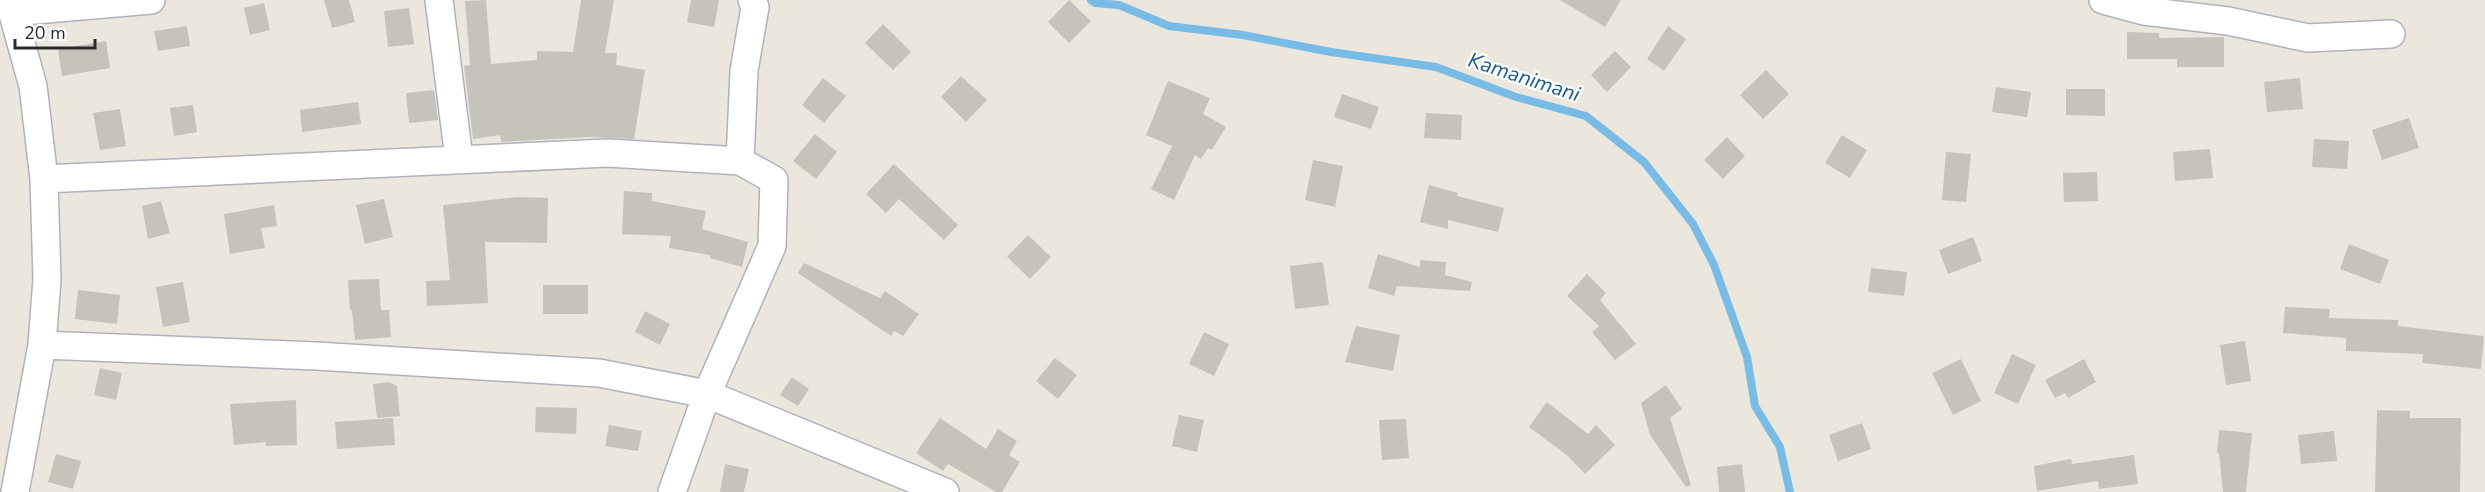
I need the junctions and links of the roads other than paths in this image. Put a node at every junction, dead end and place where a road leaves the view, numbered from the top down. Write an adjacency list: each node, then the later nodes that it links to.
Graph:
1 (151, 0): 5 (street)
2 (439, 0): 7 (street)
3 (752, 0): 8 (street)
4 (2103, 0): 6 (street)
5 (11, 6): 9 (street)
6 (2391, 34)
7 (459, 159): 8 (street); 9 (street)
8 (740, 161): 11 (street)
9 (44, 179): 10 (street)
10 (42, 345): 11 (street); 12 (street)
11 (708, 394): 13 (street); 14 (street)
12 (15, 492)
13 (672, 492)
14 (945, 492)

